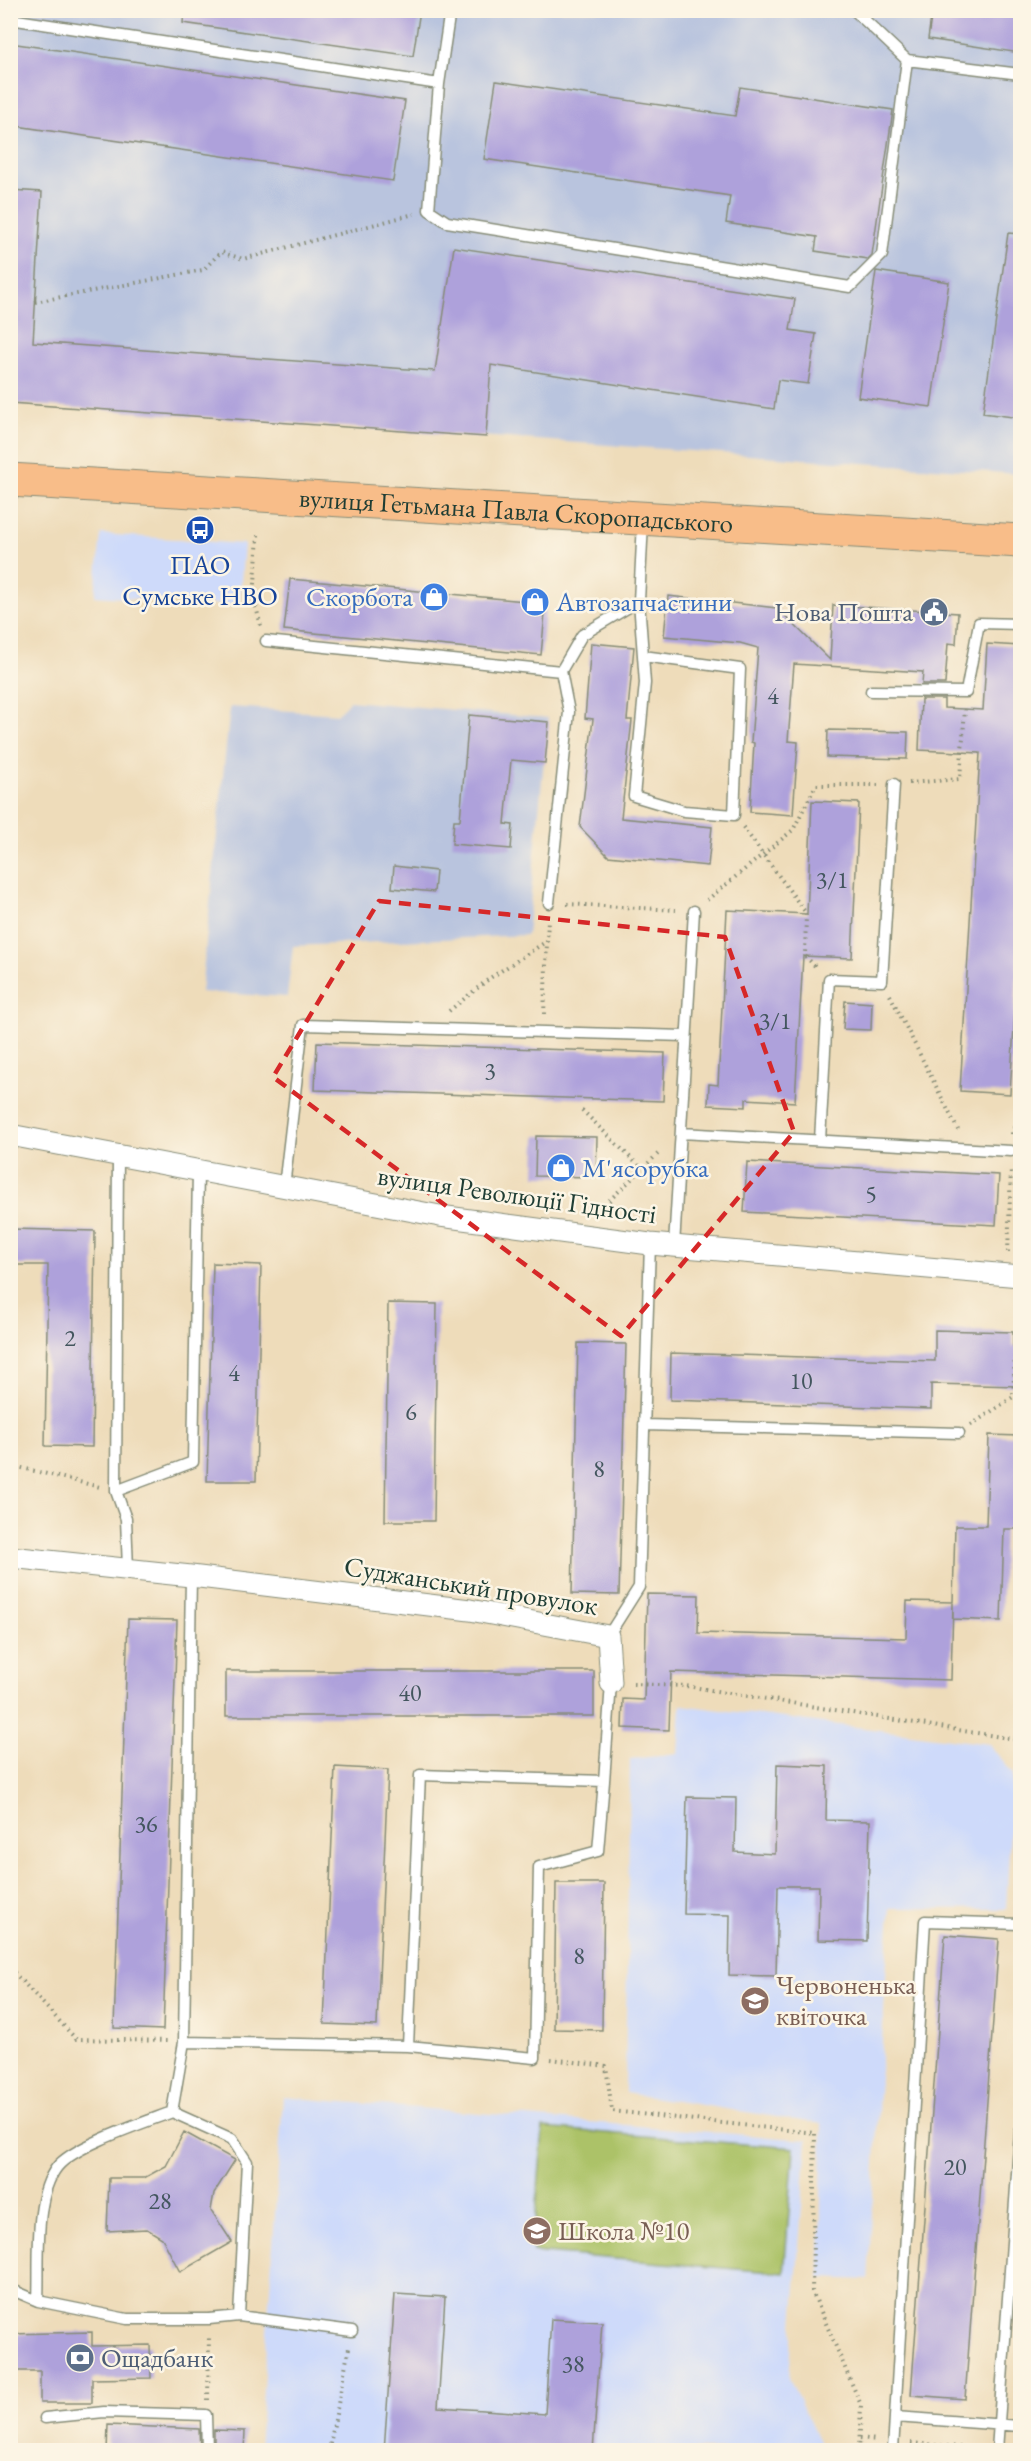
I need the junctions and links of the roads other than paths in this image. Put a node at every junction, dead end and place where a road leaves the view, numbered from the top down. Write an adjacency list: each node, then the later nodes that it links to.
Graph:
1 (450, 10): 6 (lane)
2 (854, 10): 4 (lane)
3 (10, 19): 6 (lane)
4 (907, 60): 5 (lane); 6 (lane)
5 (1020, 74)
6 (439, 84)
7 (10, 480): 8 (main road, вулиця Гетьмана Павла Скоропадського)
8 (643, 519): 9 (main road, вулиця Гетьмана Павла Скоропадського); 10 (lane)
9 (1020, 541)
10 (639, 601): 13 (lane); 14 (lane)
11 (1020, 624): 15 (lane)
12 (266, 642): 14 (lane)
13 (643, 656): 13 (lane)
14 (561, 671): 17 (lane)
15 (871, 691)
16 (894, 784): 22 (lane)
17 (549, 903)
18 (694, 911): 19 (lane)
19 (685, 1036): 20 (lane); 26 (lane)
20 (681, 1133): 22 (lane); 28 (lane)
21 (10, 1135): 24 (street, вулиця Революції Гідності)
22 (820, 1140): 23 (lane)
23 (1011, 1151)
24 (118, 1154): 25 (street, вулиця Революції Гідності); 32 (lane)
25 (198, 1170): 26 (street, вулиця Революції Гідності); 32 (lane)
26 (284, 1188): 27 (street, вулиця Революції Гідності)
27 (650, 1244): 28 (street, вулиця Революції Гідності); 30 (lane)
28 (674, 1246): 29 (street, вулиця Революції Гідності)
29 (1020, 1276)
30 (644, 1425): 31 (lane); 36 (lane)
31 (959, 1433)
32 (116, 1491): 34 (lane)
33 (10, 1557): 34 (street, Суджанський провулок)
34 (128, 1569): 35 (street, Суджанський провулок)
35 (191, 1576): 36 (street, Суджанський провулок); 40 (lane)
36 (608, 1636): 37 (street, Суджанський провулок)
37 (611, 1683): 38 (lane)
38 (604, 1781): 41 (lane); 41 (lane)
39 (1020, 1924): 48 (lane)
40 (184, 2042): 41 (lane); 42 (lane)
41 (408, 2046)
42 (172, 2112): 45 (lane); 46 (lane)
43 (1020, 2132): 50 (lane)
44 (10, 2289): 45 (lane)
45 (38, 2301): 46 (lane)
46 (238, 2316): 47 (lane)
47 (352, 2331)
48 (895, 2417): 50 (lane); 52 (lane)
49 (45, 2418): 54 (lane)
50 (999, 2425): 51 (lane); 53 (lane)
51 (1020, 2426)
52 (893, 2446)
53 (997, 2450)
54 (207, 2451)

